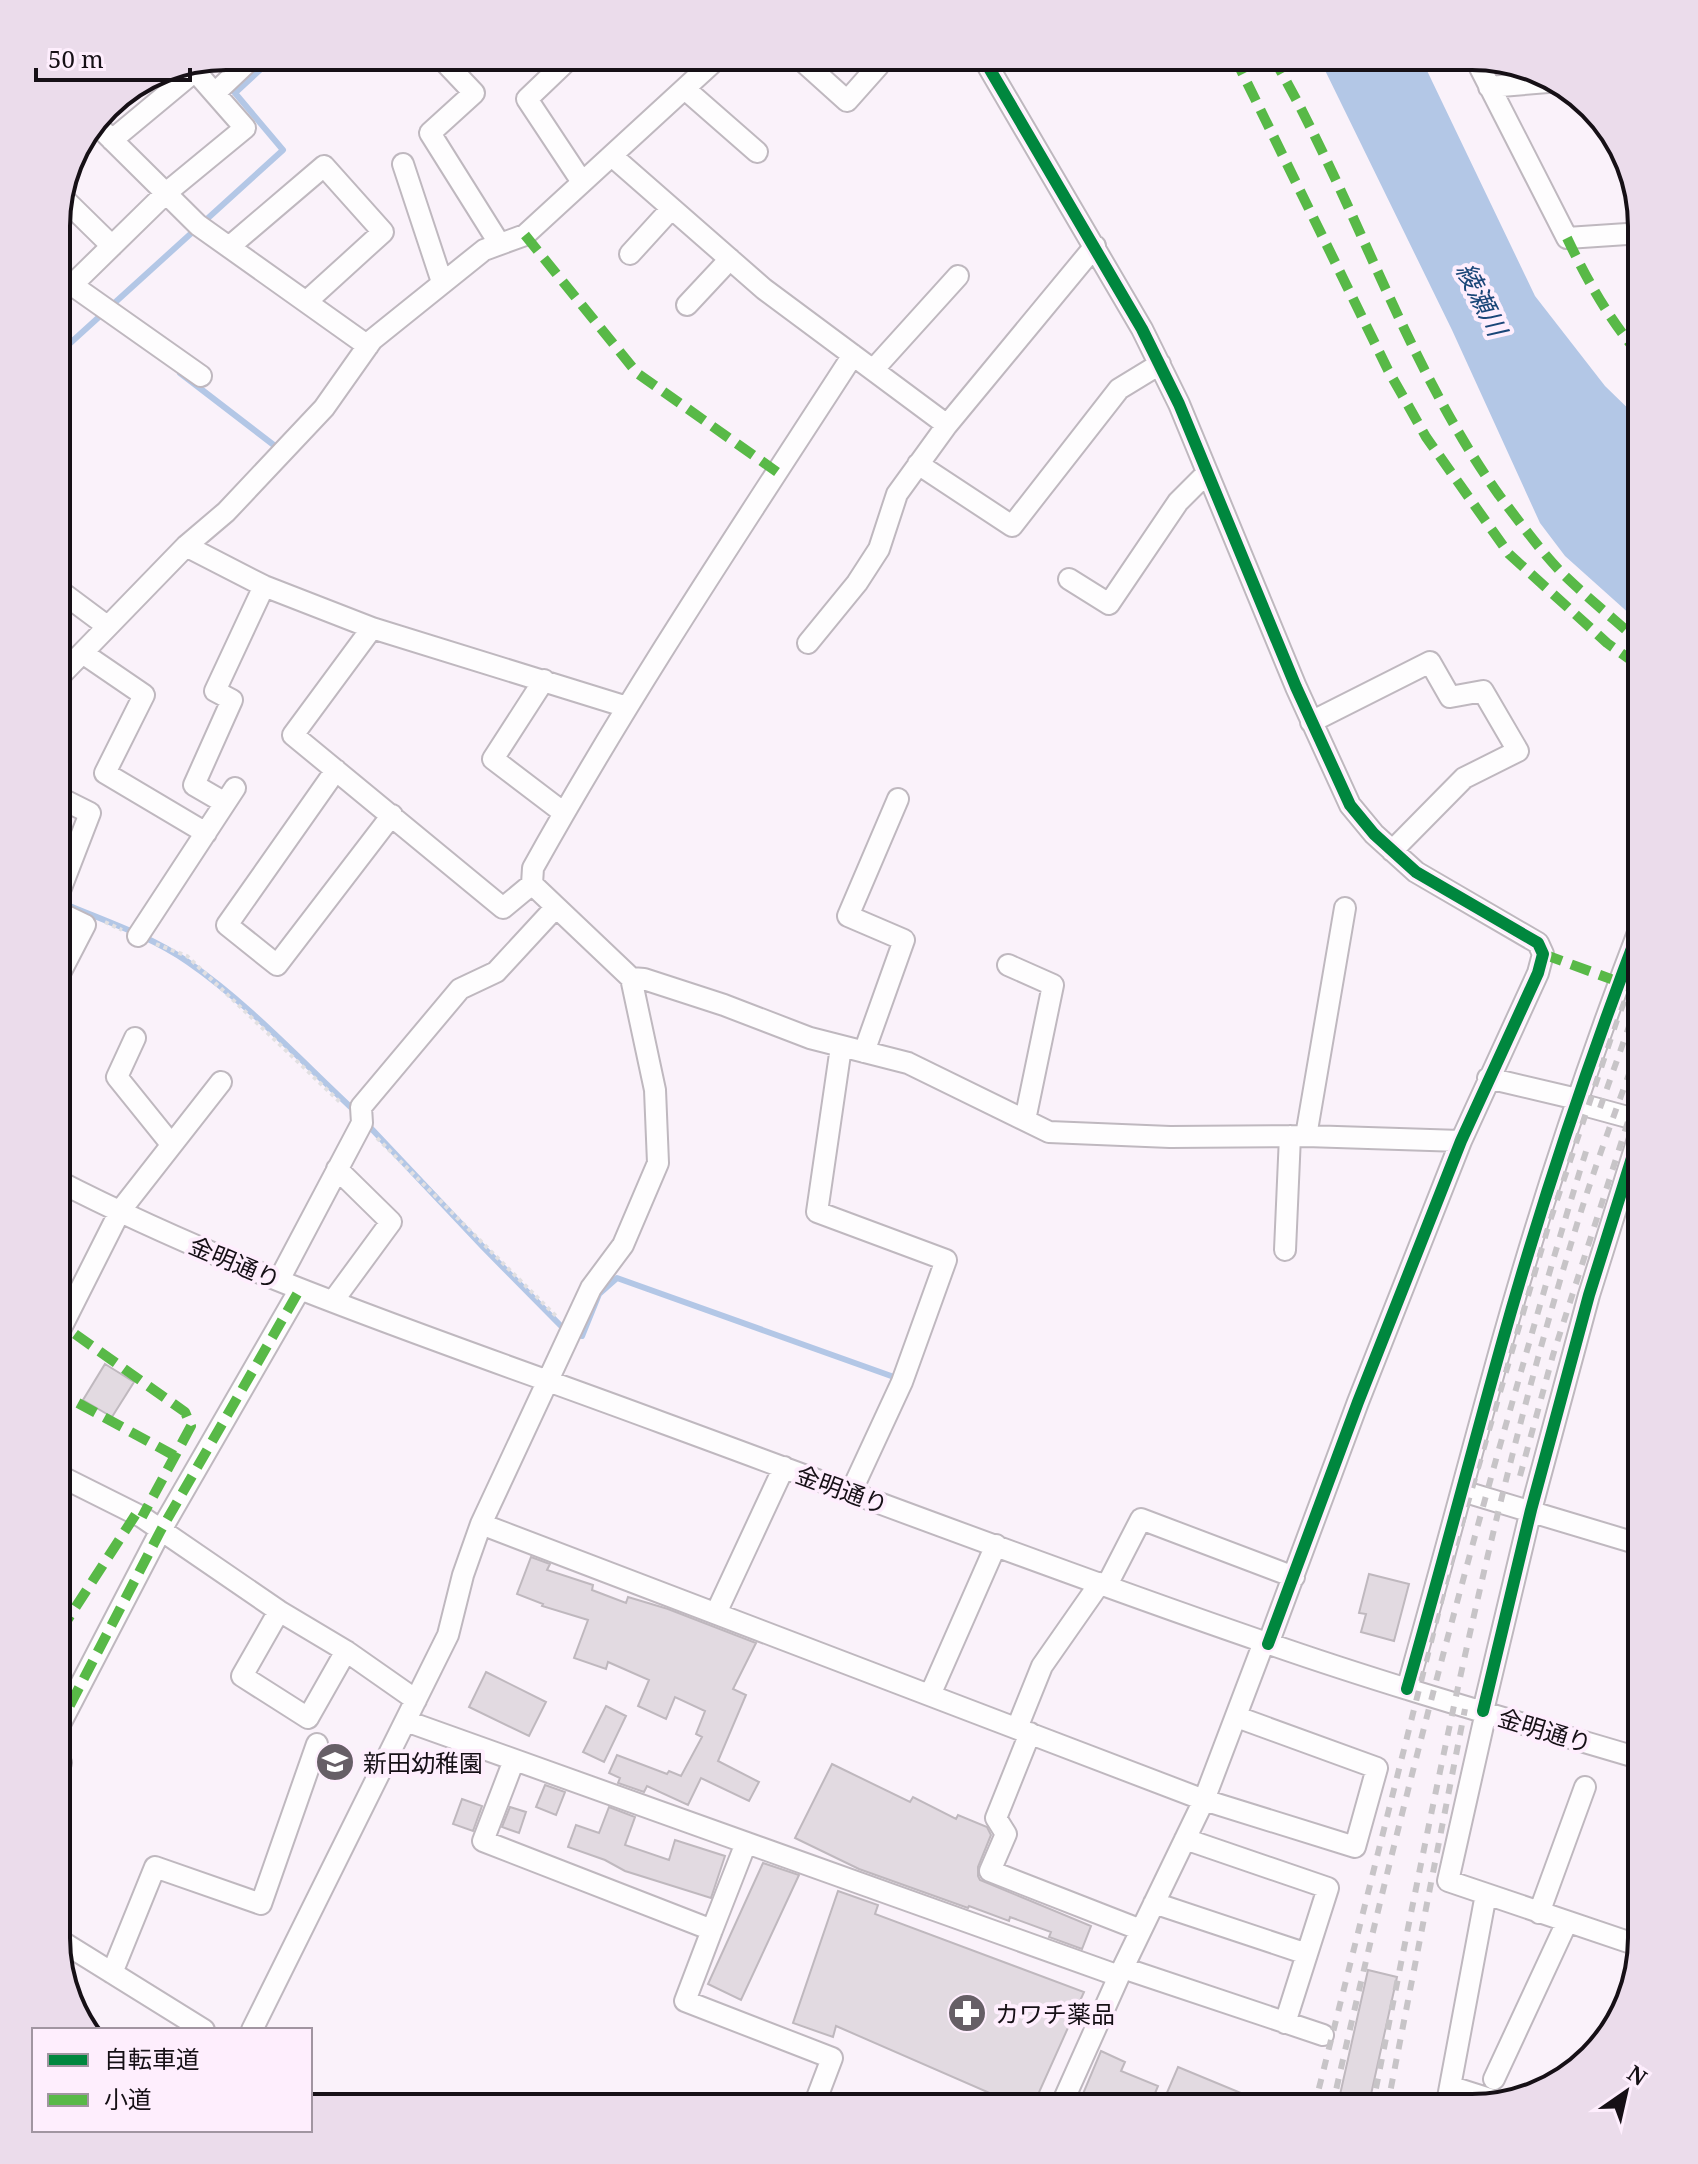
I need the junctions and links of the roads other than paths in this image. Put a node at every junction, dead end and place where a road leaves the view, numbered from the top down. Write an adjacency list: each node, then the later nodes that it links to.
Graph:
1 (237, 70): 14 (street)
2 (456, 70): 25 (street)
3 (557, 70): 20 (street)
4 (705, 70): 13 (street)
5 (813, 70): 6 (street)
6 (875, 70)
7 (990, 70): 27 (street)
8 (1481, 70): 12 (street)
9 (197, 73): 14 (street)
10 (192, 74): 16 (street)
11 (1534, 83): 12 (street)
12 (1489, 87): 24 (street)
13 (685, 89): 17 (street); 18 (street)
14 (215, 93): 21 (street)
15 (102, 130): 16 (street)
16 (112, 140): 21 (street)
17 (757, 152)
18 (612, 156): 20 (street); 23 (street)
19 (403, 164): 32 (street)
20 (582, 182): 25 (street)
21 (166, 193): 26 (street); 28 (street)
22 (71, 206): 26 (street)
23 (671, 209): 29 (street); 30 (street)
24 (1628, 234)
25 (499, 243): 32 (street)
26 (112, 246): 39 (street)
27 (1095, 246): 37 (street); 40 (street)
28 (229, 247): 33 (street); 33 (street)
29 (630, 254)
30 (730, 259): 34 (street); 36 (street)
31 (958, 276): 38 (street)
32 (442, 282): 35 (street)
33 (306, 302): 35 (street)
34 (687, 305)
35 (368, 346): 43 (street)
36 (853, 355): 38 (street); 53 (street)
37 (1160, 364): 41 (street); 42 (street)
38 (873, 370): 40 (street)
39 (201, 376)
40 (947, 425): 41 (street)
41 (918, 464): 49 (street)
42 (1207, 473): 44 (street); 54 (street)
43 (186, 546): 45 (street); 47 (street)
44 (1069, 579)
45 (264, 586): 48 (street); 60 (street)
46 (70, 598): 47 (street)
47 (107, 626): 50 (street)
48 (372, 628): 52 (street); 55 (street)
49 (808, 643)
50 (84, 654): 51 (street); 60 (street)
51 (70, 667)
52 (544, 680): 53 (street); 58 (street)
53 (627, 707): 58 (street)
54 (1311, 722): 61 (street); 61 (street)
55 (336, 770): 59 (street); 59 (street)
56 (898, 799): 74 (street)
57 (70, 803): 62 (street)
58 (564, 813): 63 (street)
59 (392, 815): 63 (street)
60 (206, 833): 67 (street)
61 (1392, 851): 75 (street)
62 (70, 865)
63 (532, 884): 64 (street)
64 (556, 907): 71 (street); 84 (street)
65 (1345, 908): 80 (street)
66 (70, 918): 68 (street)
67 (138, 936)
68 (70, 954)
69 (1628, 961): 77 (street)
70 (1008, 965): 79 (street)
71 (631, 978): 73 (street); 92 (street)
72 (135, 1038): 82 (street)
73 (841, 1047): 74 (street); 96 (street)
74 (864, 1052): 79 (street)
75 (1488, 1078): 77 (street); 81 (street)
76 (221, 1082): 82 (street)
77 (1577, 1101): 78 (street); 95 (street)
78 (1628, 1118)
79 (1025, 1120): 80 (street)
80 (1298, 1136): 81 (street); 87 (street)
81 (1461, 1141): 102 (street)
82 (171, 1144): 86 (street)
83 (1628, 1168): 97 (street)
84 (337, 1169): 88 (street); 90 (street)
85 (70, 1187): 86 (street, 金明通り)
86 (120, 1211): 88 (street, 金明通り); 91 (street)
87 (1285, 1250)
88 (279, 1280): 89 (street, 金明通り)
89 (300, 1289): 90 (street, 金明通り); 99 (street)
90 (333, 1301): 92 (street, 金明通り)
91 (70, 1310)
92 (548, 1380): 93 (street, 金明通り); 98 (street)
93 (784, 1467): 96 (street, 金明通り); 105 (street)
94 (70, 1481): 99 (street)
95 (1462, 1491): 97 (street); 108 (street)
96 (851, 1492): 101 (street, 金明通り)
97 (1531, 1510): 100 (street); 112 (street)
98 (481, 1524): 105 (street); 110 (street)
99 (161, 1530): 104 (street); 111 (street)
100 (1628, 1541)
101 (996, 1545): 103 (street, 金明通り); 109 (street)
102 (1294, 1577): 103 (street); 106 (street)
103 (1104, 1584): 106 (street, 金明通り); 115 (street)
104 (279, 1611): 107 (street); 107 (street)
105 (716, 1613): 109 (street)
106 (1266, 1643): 108 (street, 金明通り); 113 (street)
107 (346, 1651): 110 (street)
108 (1407, 1689): 112 (street, 金明通り)
109 (930, 1695): 115 (street)
110 (416, 1700): 114 (street)
111 (70, 1705)
112 (1484, 1712): 117 (street, 金明通り); 123 (street)
113 (1237, 1717): 120 (street); 120 (street)
114 (406, 1721): 118 (street); 136 (street)
115 (1023, 1731): 120 (street); 128 (street)
116 (317, 1744): 133 (street)
117 (1628, 1755)
118 (514, 1760): 122 (street); 127 (street)
119 (1585, 1787): 125 (street)
120 (1204, 1800): 121 (street)
121 (1185, 1839): 124 (street); 131 (street)
122 (746, 1843): 127 (street); 132 (street)
123 (1486, 1894): 125 (street); 139 (street)
124 (1154, 1903): 128 (street); 131 (street)
125 (1539, 1913): 126 (street)
126 (1567, 1922): 129 (street); 138 (street)
127 (712, 1930): 140 (street)
128 (1141, 1930): 132 (street)
129 (1628, 1942)
130 (70, 1947): 133 (street)
131 (1307, 1954): 134 (street)
132 (1121, 1972): 134 (street); 141 (street)
133 (112, 1973): 135 (street)
134 (1285, 2023): 137 (street)
135 (201, 2028)
136 (253, 2028)
137 (1323, 2035)
138 (1494, 2079)
139 (1452, 2087): 142 (street); 143 (street)
140 (818, 2094)
141 (1066, 2094)
142 (1450, 2094)
143 (1474, 2094)

